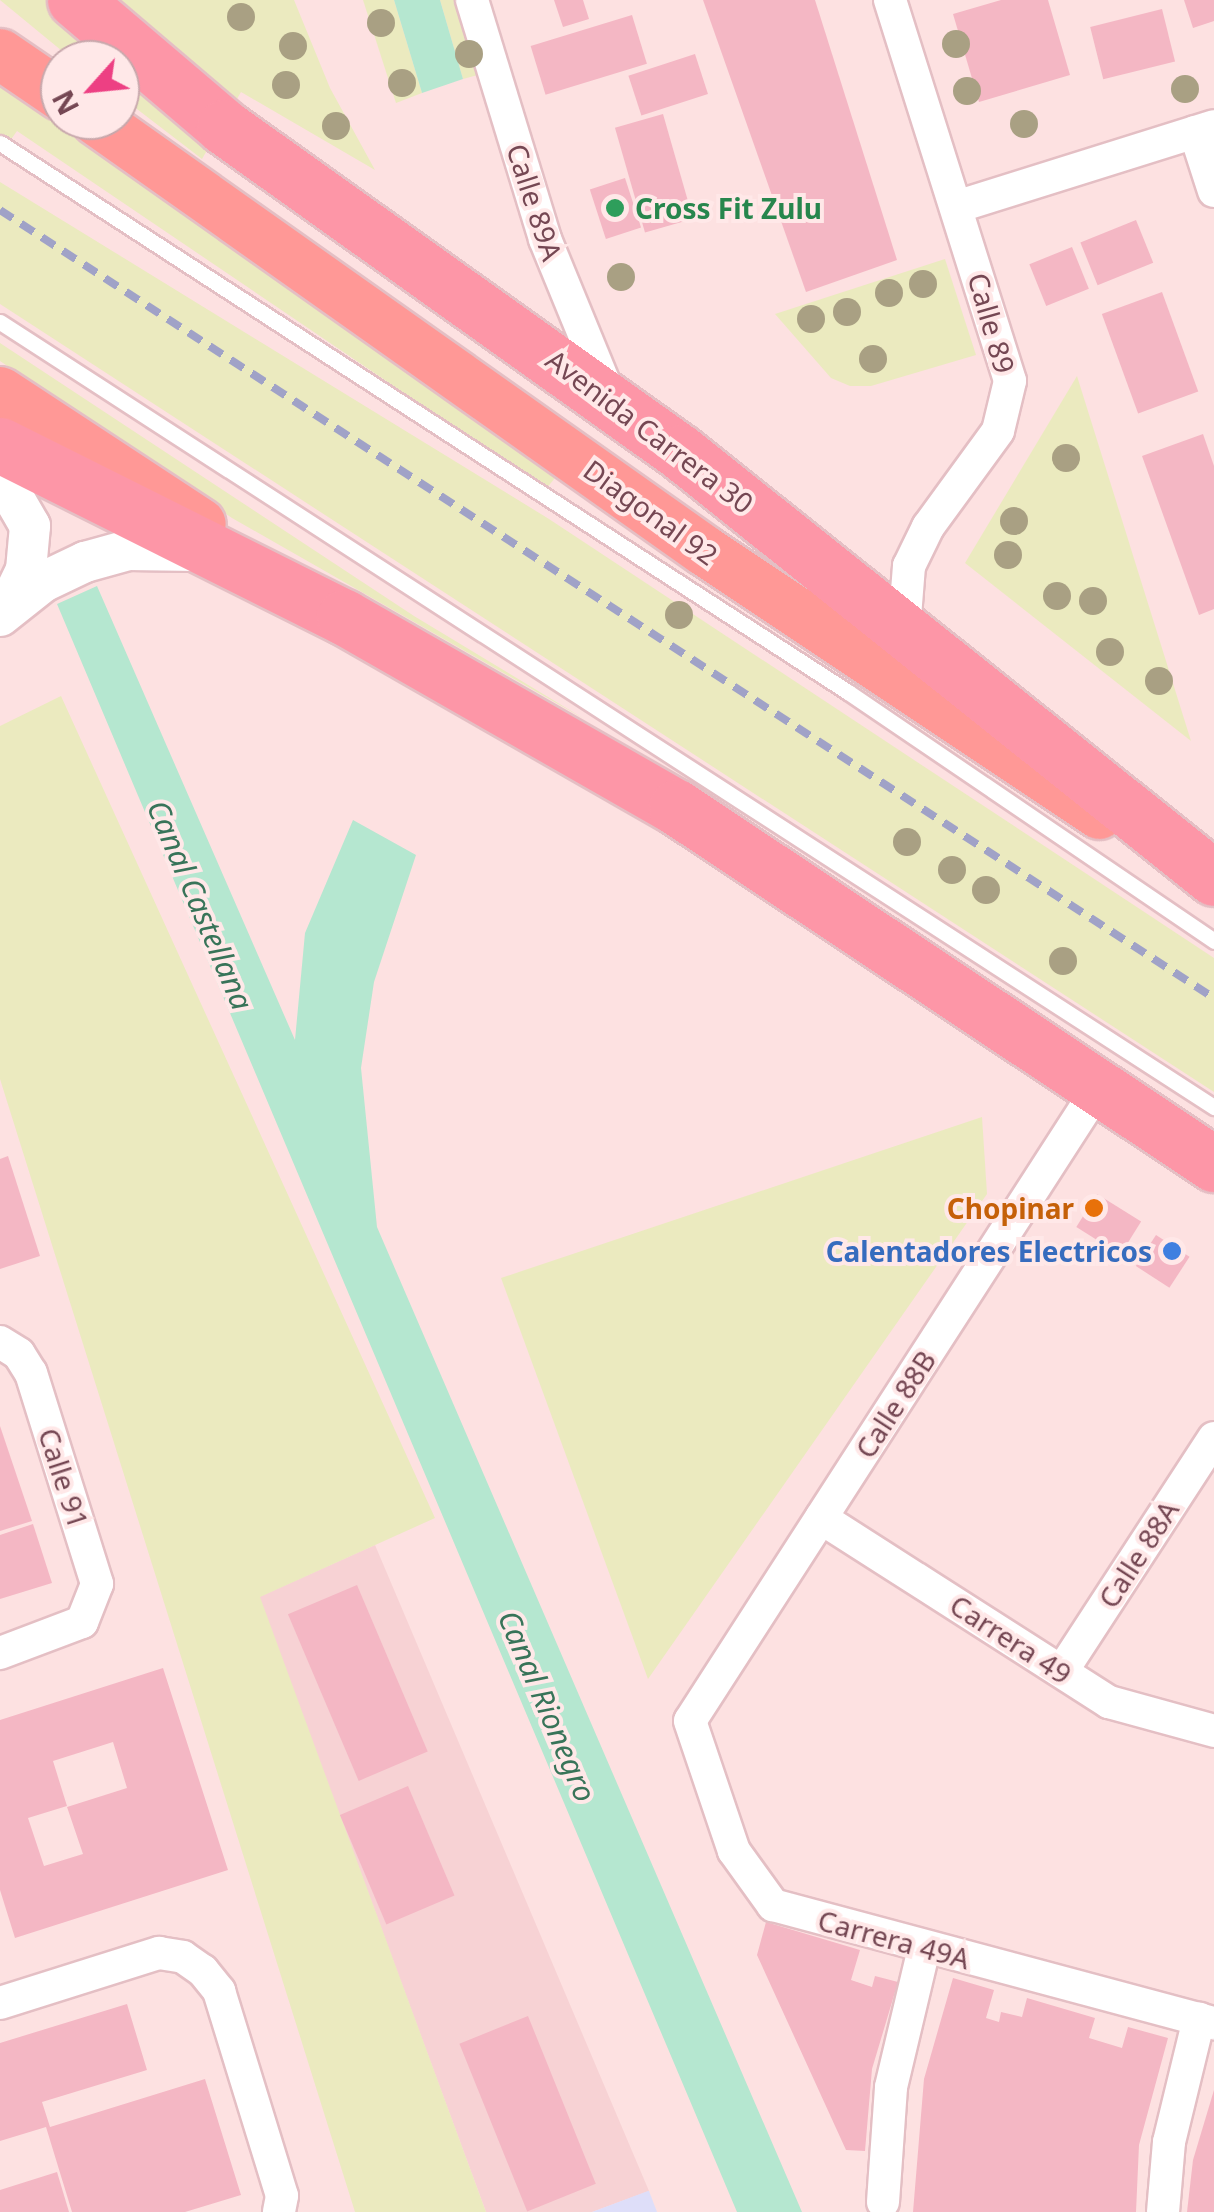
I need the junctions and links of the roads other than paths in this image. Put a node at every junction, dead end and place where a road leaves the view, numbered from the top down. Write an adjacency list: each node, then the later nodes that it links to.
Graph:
1 (75, 0): 13 (highway, Avenida Carrera 30)
2 (472, 0): 13 (street, Calle 89A)
3 (890, 0): 10 (street, Calle 89)
4 (0, 54): 5 (main road)
5 (40, 81)
6 (1204, 128): 9 (street); 10 (street)
7 (124, 140): 21 (main road, Diagonal 92)
8 (3, 145): 22 (lane)
9 (1214, 191)
10 (956, 206): 19 (street, Calle 89)
11 (0, 322): 24 (lane)
12 (0, 392): 18 (main road)
13 (611, 399): 19 (highway, Avenida Carrera 30)
14 (0, 445): 16 (highway)
15 (0, 474): 17 (street)
16 (217, 553): 17 (street); 18 (highway)
17 (3, 612)
18 (344, 617): 23 (highway)
19 (904, 629): 20 (highway, Avenida Carrera 30)
20 (1214, 878)
21 (1214, 891)
22 (1214, 941)
23 (1099, 1087): 25 (highway); 28 (street, Calle 88B)
24 (1214, 1107)
25 (1214, 1164)
26 (2, 1342): 29 (street, Calle 91)
27 (1214, 1438): 30 (street, Calle 88A)
28 (822, 1518): 30 (street, Carrera 49); 31 (street, Calle 88B)
29 (0, 1653)
30 (1062, 1671): 32 (street, Carrera 49)
31 (690, 1721): 33 (street, Carrera 49A)
32 (1214, 1730)
33 (924, 1948): 35 (street, Carrera 49A); 36 (street)
34 (0, 2003): 37 (street)
35 (1206, 2021): 38 (street)
36 (884, 2202)
37 (279, 2212)
38 (1163, 2212)

